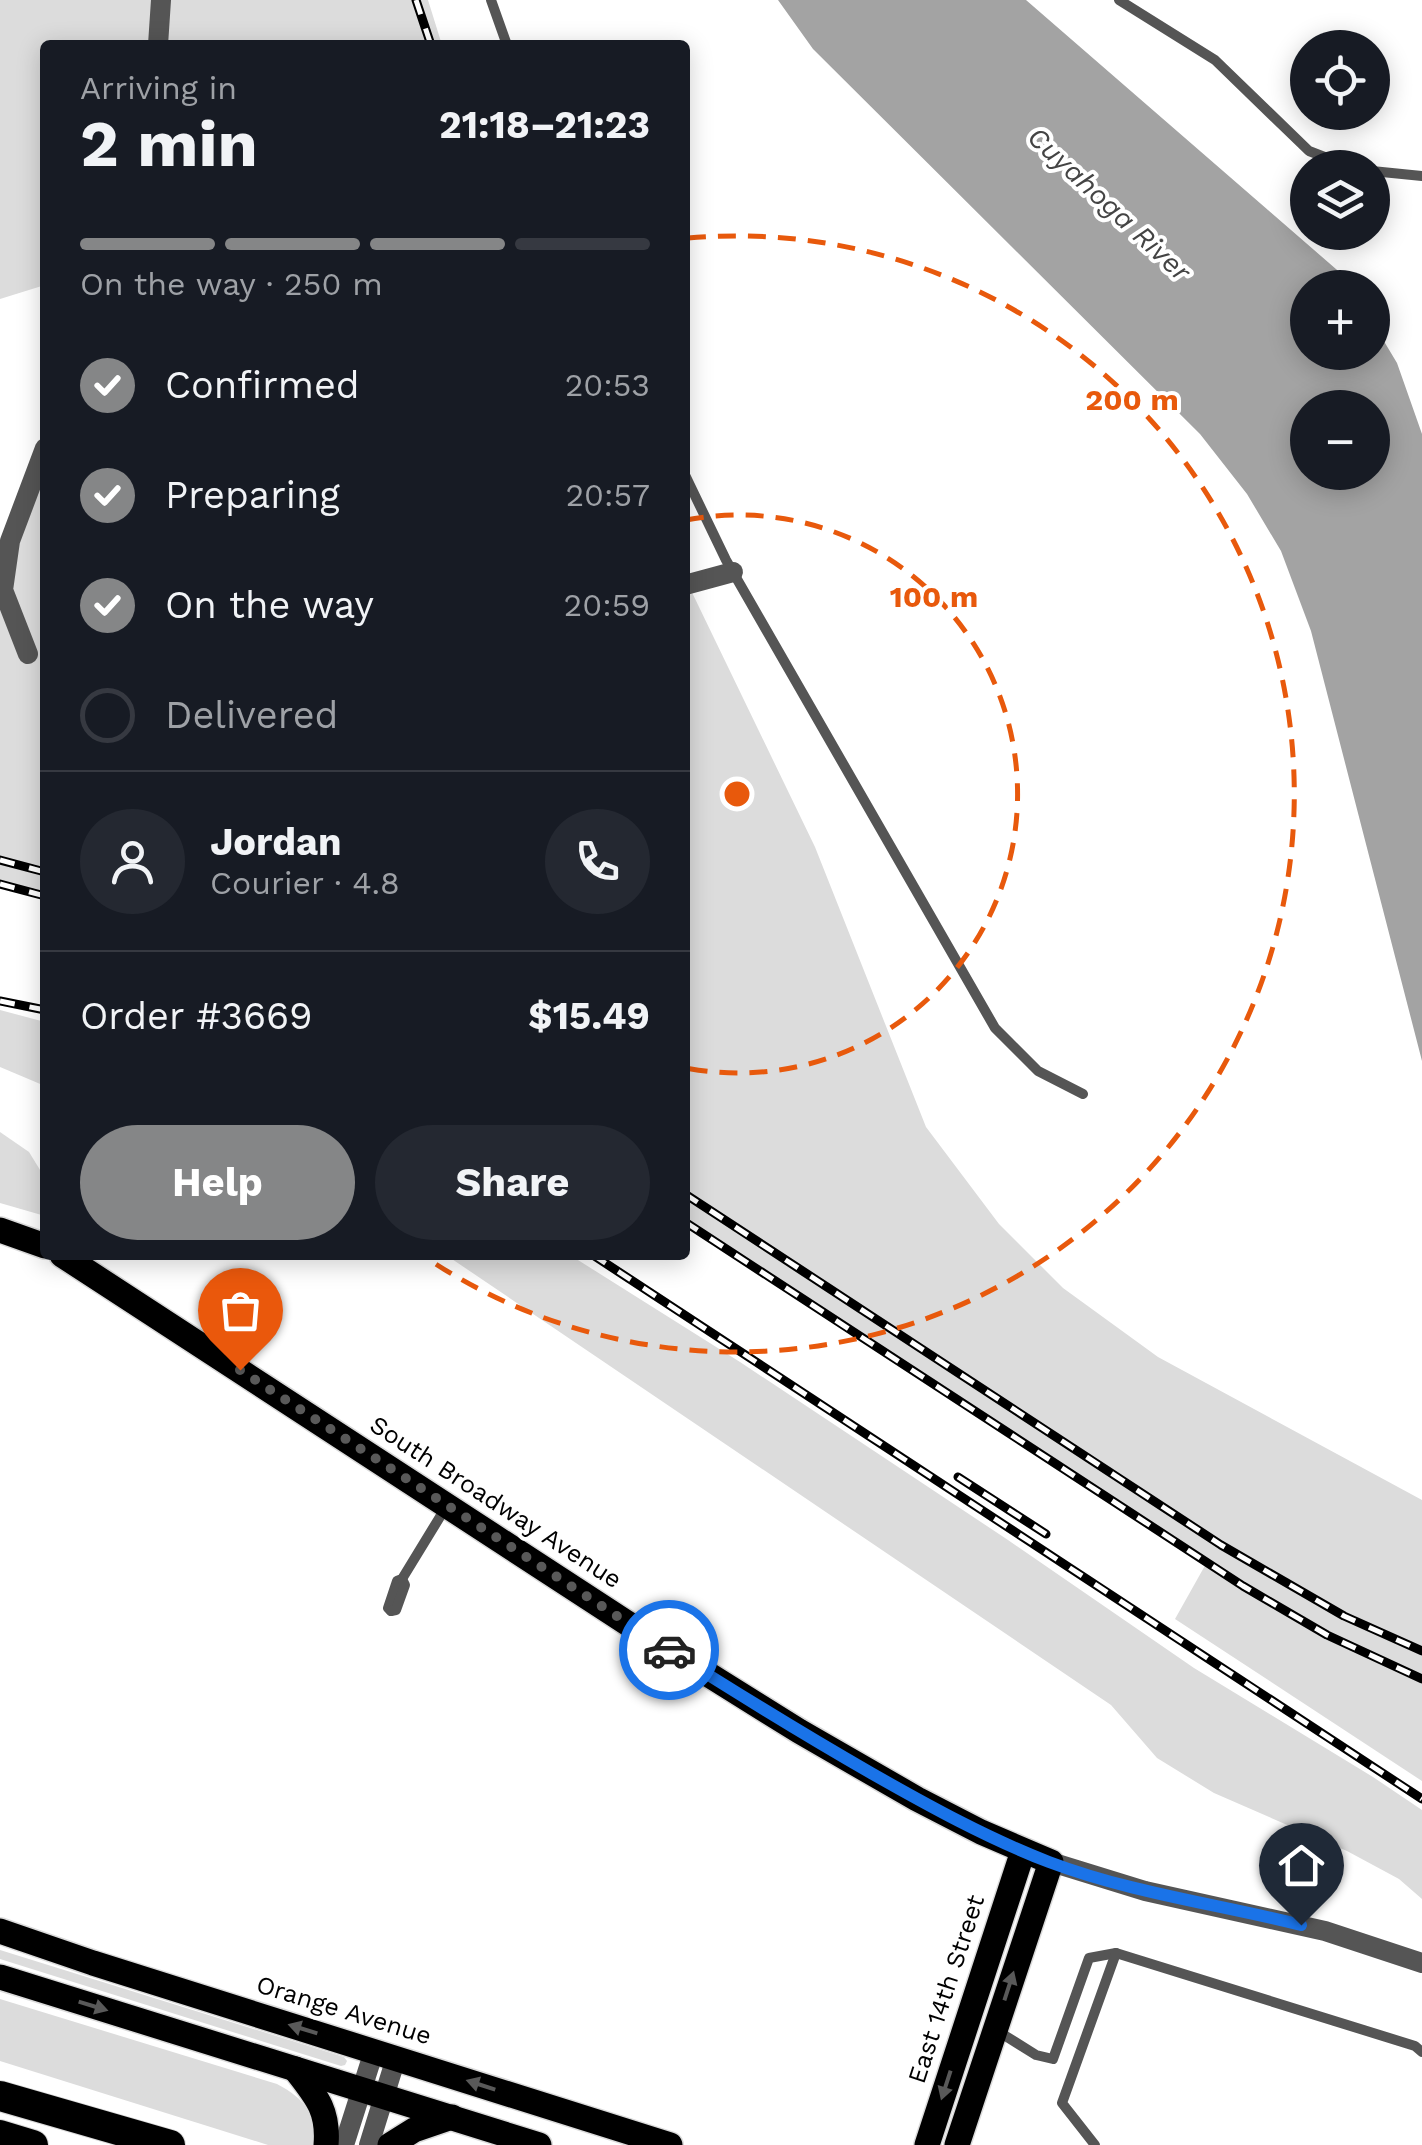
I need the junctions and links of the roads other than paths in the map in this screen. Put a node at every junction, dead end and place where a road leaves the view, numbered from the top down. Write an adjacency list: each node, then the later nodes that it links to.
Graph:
1 (161, 0): 4 (street)
2 (491, 0): 5 (lane)
3 (1119, 0): 6 (lane)
4 (158, 40)
5 (505, 40)
6 (1308, 150)
7 (1390, 173): 8 (lane)
8 (1422, 176)
9 (40, 461): 13 (street)
10 (690, 486): 11 (lane)
11 (733, 572): 12 (street); 14 (lane)
12 (690, 584)
13 (28, 654)
14 (1083, 1094)
15 (0, 1230): 16 (main road)
16 (40, 1244)
17 (70, 1260): 18 (main road, South Broadway Avenue)
18 (447, 1506): 19 (lane); 20 (main road, South Broadway Avenue)
19 (402, 1578)
20 (1023, 1851): 21 (main road, South Broadway Avenue); 44 (main road, East 14th Street, one-way to 44)
21 (1050, 1862): 24 (street); 26 (main road, one-way to 21)
22 (0, 1931): 28 (main road, Orange Avenue, one-way to 22)
23 (1116, 1953): 26 (lane); 27 (lane); 46 (lane)
24 (1422, 1963)
25 (4, 1977): 29 (main road, one-way to 29)
26 (995, 2030): 45 (main road)
27 (1422, 2052)
28 (385, 2054): 31 (street); 43 (main road, Orange Avenue, one-way to 28)
29 (295, 2069): 31 (main road); 38 (main road)
30 (0, 2083): 34 (highway)
31 (373, 2093): 33 (main road); 39 (street); 40 (street)
32 (0, 2096): 34 (highway)
33 (452, 2117): 41 (main road); 42 (main road)
34 (129, 2132): 37 (highway)
35 (0, 2135): 36 (highway)
36 (32, 2145)
37 (170, 2145)
38 (326, 2145)
39 (344, 2145)
40 (368, 2145)
41 (390, 2145)
42 (539, 2145)
43 (670, 2145)
44 (927, 2145)
45 (957, 2145)
46 (1095, 2145)

